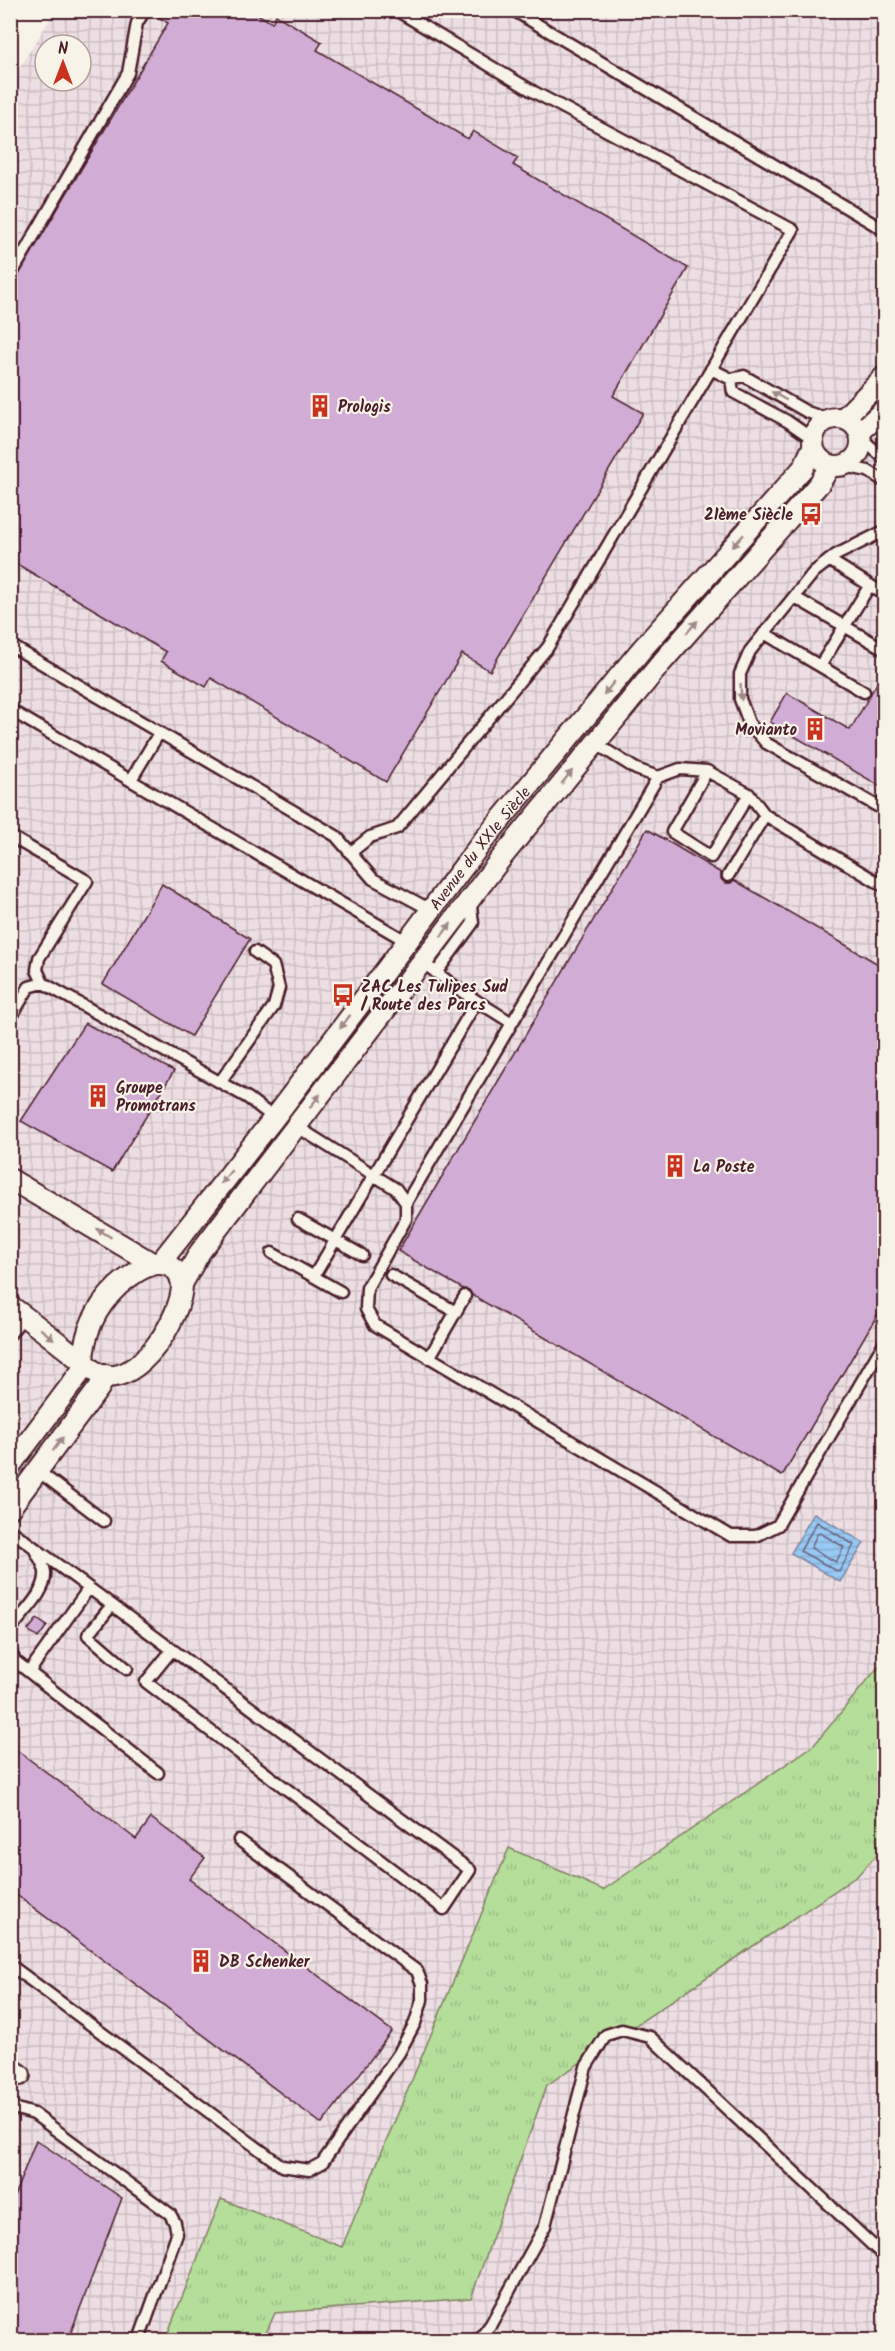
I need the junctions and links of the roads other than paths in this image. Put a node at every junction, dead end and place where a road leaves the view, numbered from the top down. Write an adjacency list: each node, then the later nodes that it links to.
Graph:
1 (145, 10): 5 (lane)
2 (396, 10): 6 (lane)
3 (513, 10): 4 (lane)
4 (885, 230)
5 (10, 277)
6 (711, 369): 8 (lane); 37 (lane)
7 (885, 377): 10 (street)
8 (731, 379): 10 (lane, one-way to 8); 12 (lane)
9 (885, 410): 11 (street)
10 (836, 419): 11 (street); 12 (street)
11 (861, 435): 13 (lane); 14 (street)
12 (813, 443): 14 (street); 40 (street, Avenue du XXIe Siècle, one-way to 40)
13 (885, 458)
14 (837, 466): 15 (lane); 29 (street, Avenue du XXIe Siècle, one-way to 14)
15 (885, 482)
16 (885, 531): 17 (lane)
17 (828, 560): 18 (lane); 20 (lane)
18 (870, 585): 19 (lane); 21 (lane)
19 (885, 594)
20 (794, 597): 21 (lane); 22 (lane)
21 (845, 626): 24 (lane); 25 (lane)
22 (764, 633): 25 (lane); 34 (lane, one-way to 34)
23 (10, 645): 28 (lane)
24 (885, 649)
25 (820, 666): 26 (lane)
26 (864, 693)
27 (10, 710): 32 (lane)
28 (159, 732): 32 (lane); 37 (lane)
29 (595, 743): 31 (lane); 43 (street, Avenue du XXIe Siècle, one-way to 29)
30 (707, 771): 31 (lane); 33 (lane); 33 (lane)
31 (658, 777): 47 (lane)
32 (131, 780): 41 (lane)
33 (749, 794): 35 (lane)
34 (885, 810)
35 (765, 815): 38 (lane); 39 (lane)
36 (10, 836): 44 (lane)
37 (350, 853): 40 (lane)
38 (728, 876)
39 (885, 886)
40 (431, 910): 41 (street, Avenue du XXIe Siècle)
41 (406, 941): 49 (street, Avenue du XXIe Siècle, one-way to 49)
42 (255, 952): 48 (lane)
43 (429, 967): 45 (lane); 50 (street, Avenue du XXIe Siècle, one-way to 43)
44 (42, 983): 46 (lane); 48 (lane)
45 (477, 1001): 47 (lane); 51 (lane)
46 (10, 1020)
47 (512, 1023): 53 (lane)
48 (220, 1082): 49 (lane)
49 (274, 1118): 58 (street, Avenue du XXIe Siècle, one-way to 58)
50 (296, 1126): 51 (lane); 61 (street, Avenue du XXIe Siècle)
51 (375, 1176): 53 (lane); 55 (lane)
52 (10, 1179): 58 (street, one-way to 52)
53 (406, 1203): 68 (lane)
54 (298, 1219): 55 (lane)
55 (335, 1240): 57 (lane); 60 (lane)
56 (272, 1253): 60 (lane)
57 (362, 1255)
58 (157, 1264): 61 (street); 69 (street)
59 (391, 1275): 65 (lane)
60 (314, 1276): 62 (lane)
61 (182, 1284): 70 (street, Avenue du XXIe Siècle)
62 (341, 1292)
63 (465, 1296): 65 (lane)
64 (17, 1311): 66 (lane); 69 (street, one-way to 69)
65 (456, 1312): 68 (lane)
66 (10, 1334)
67 (885, 1343): 68 (lane)
68 (429, 1358)
69 (85, 1363): 70 (street); 71 (street)
70 (106, 1375): 72 (street, one-way to 70)
71 (10, 1466)
72 (38, 1471): 73 (street); 74 (lane)
73 (10, 1508)
74 (104, 1521)
75 (10, 1530): 76 (lane)
76 (33, 1547): 77 (lane); 79 (lane)
77 (89, 1588): 78 (lane); 83 (lane)
78 (112, 1605): 81 (lane); 82 (lane)
79 (12, 1628)
80 (10, 1650): 83 (lane)
81 (172, 1650): 81 (lane)
82 (127, 1669)
83 (29, 1672): 84 (lane)
84 (158, 1773)
85 (239, 1840): 86 (lane)
86 (10, 1965)
87 (10, 2108): 89 (lane)
88 (885, 2256): 90 (lane)
89 (139, 2340)
90 (479, 2340)

